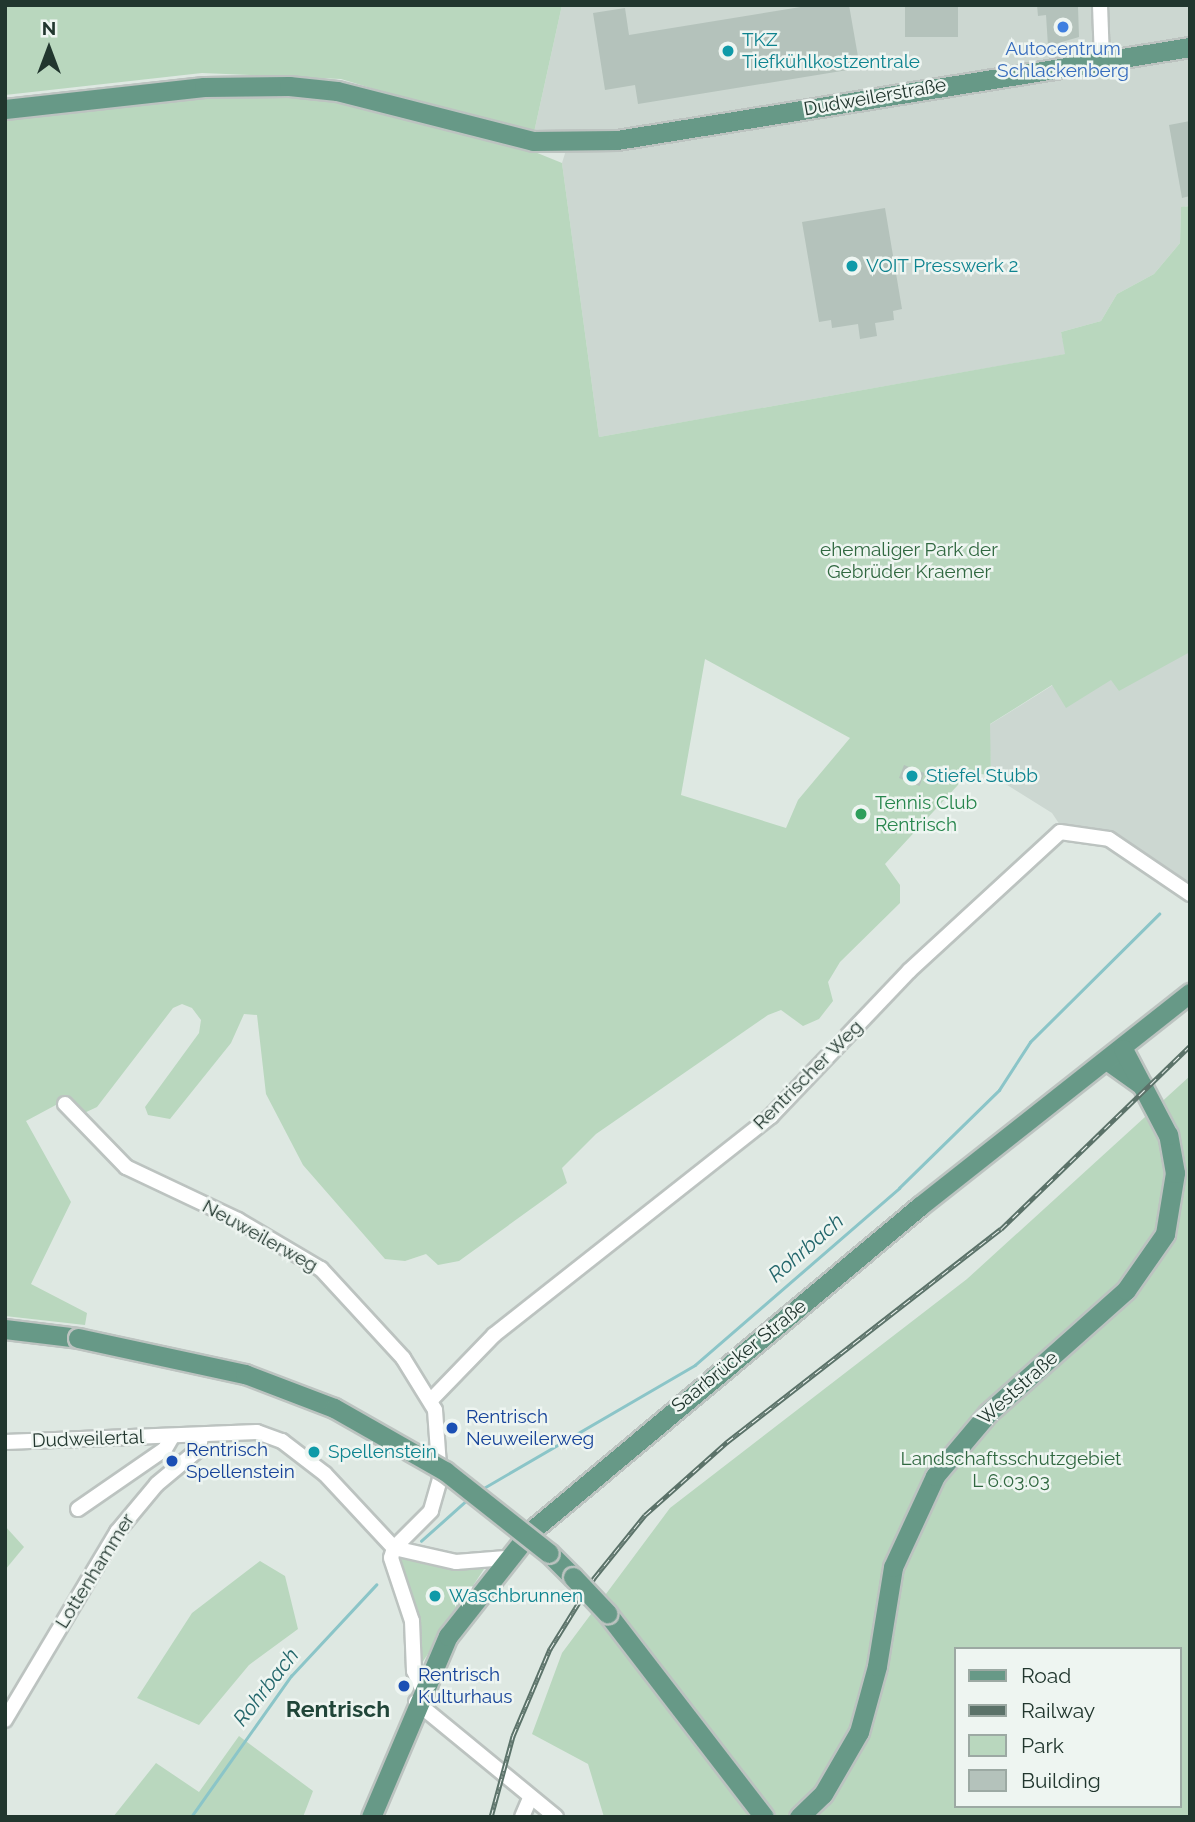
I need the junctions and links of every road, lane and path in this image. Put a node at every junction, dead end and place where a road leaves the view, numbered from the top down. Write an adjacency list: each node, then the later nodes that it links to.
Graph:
1 (1100, 5): 3 (street)
2 (1190, 47): 3 (main road, Dudweilerstraße)
3 (1102, 59): 4 (main road, Dudweilerstraße)
4 (5, 109)
5 (1190, 894): 11 (street, Rentrischer Weg)
6 (1190, 979): 8 (main road, Saarbrücker Straße)
7 (1190, 992): 8 (main road, Saarbrücker Straße)
8 (1112, 1053): 17 (main road, Saarbrücker Straße); 22 (main road, Weststraße)
9 (65, 1104): 11 (street, Neuweilerweg)
10 (5, 1329): 21 (main road, bridge)
11 (432, 1400): 16 (street, Neuweilerweg)
12 (201, 1436): 13 (street, Dudweilertal); 16 (street, Dudweilertal); 19 (street, Lottenhammer)
13 (172, 1437): 14 (street, Dudweilertal); 15 (street)
14 (5, 1442)
15 (78, 1509)
16 (394, 1548): 17 (street); 18 (street)
17 (506, 1558): 18 (main road, Saarbrücker Straße)
18 (419, 1695): 20 (street); 23 (main road, Saarbrücker Straße)
19 (5, 1720)
20 (530, 1798): 24 (street); 25 (street)
21 (760, 1811)
22 (806, 1813)
23 (371, 1817)
24 (522, 1817)
25 (556, 1817)

